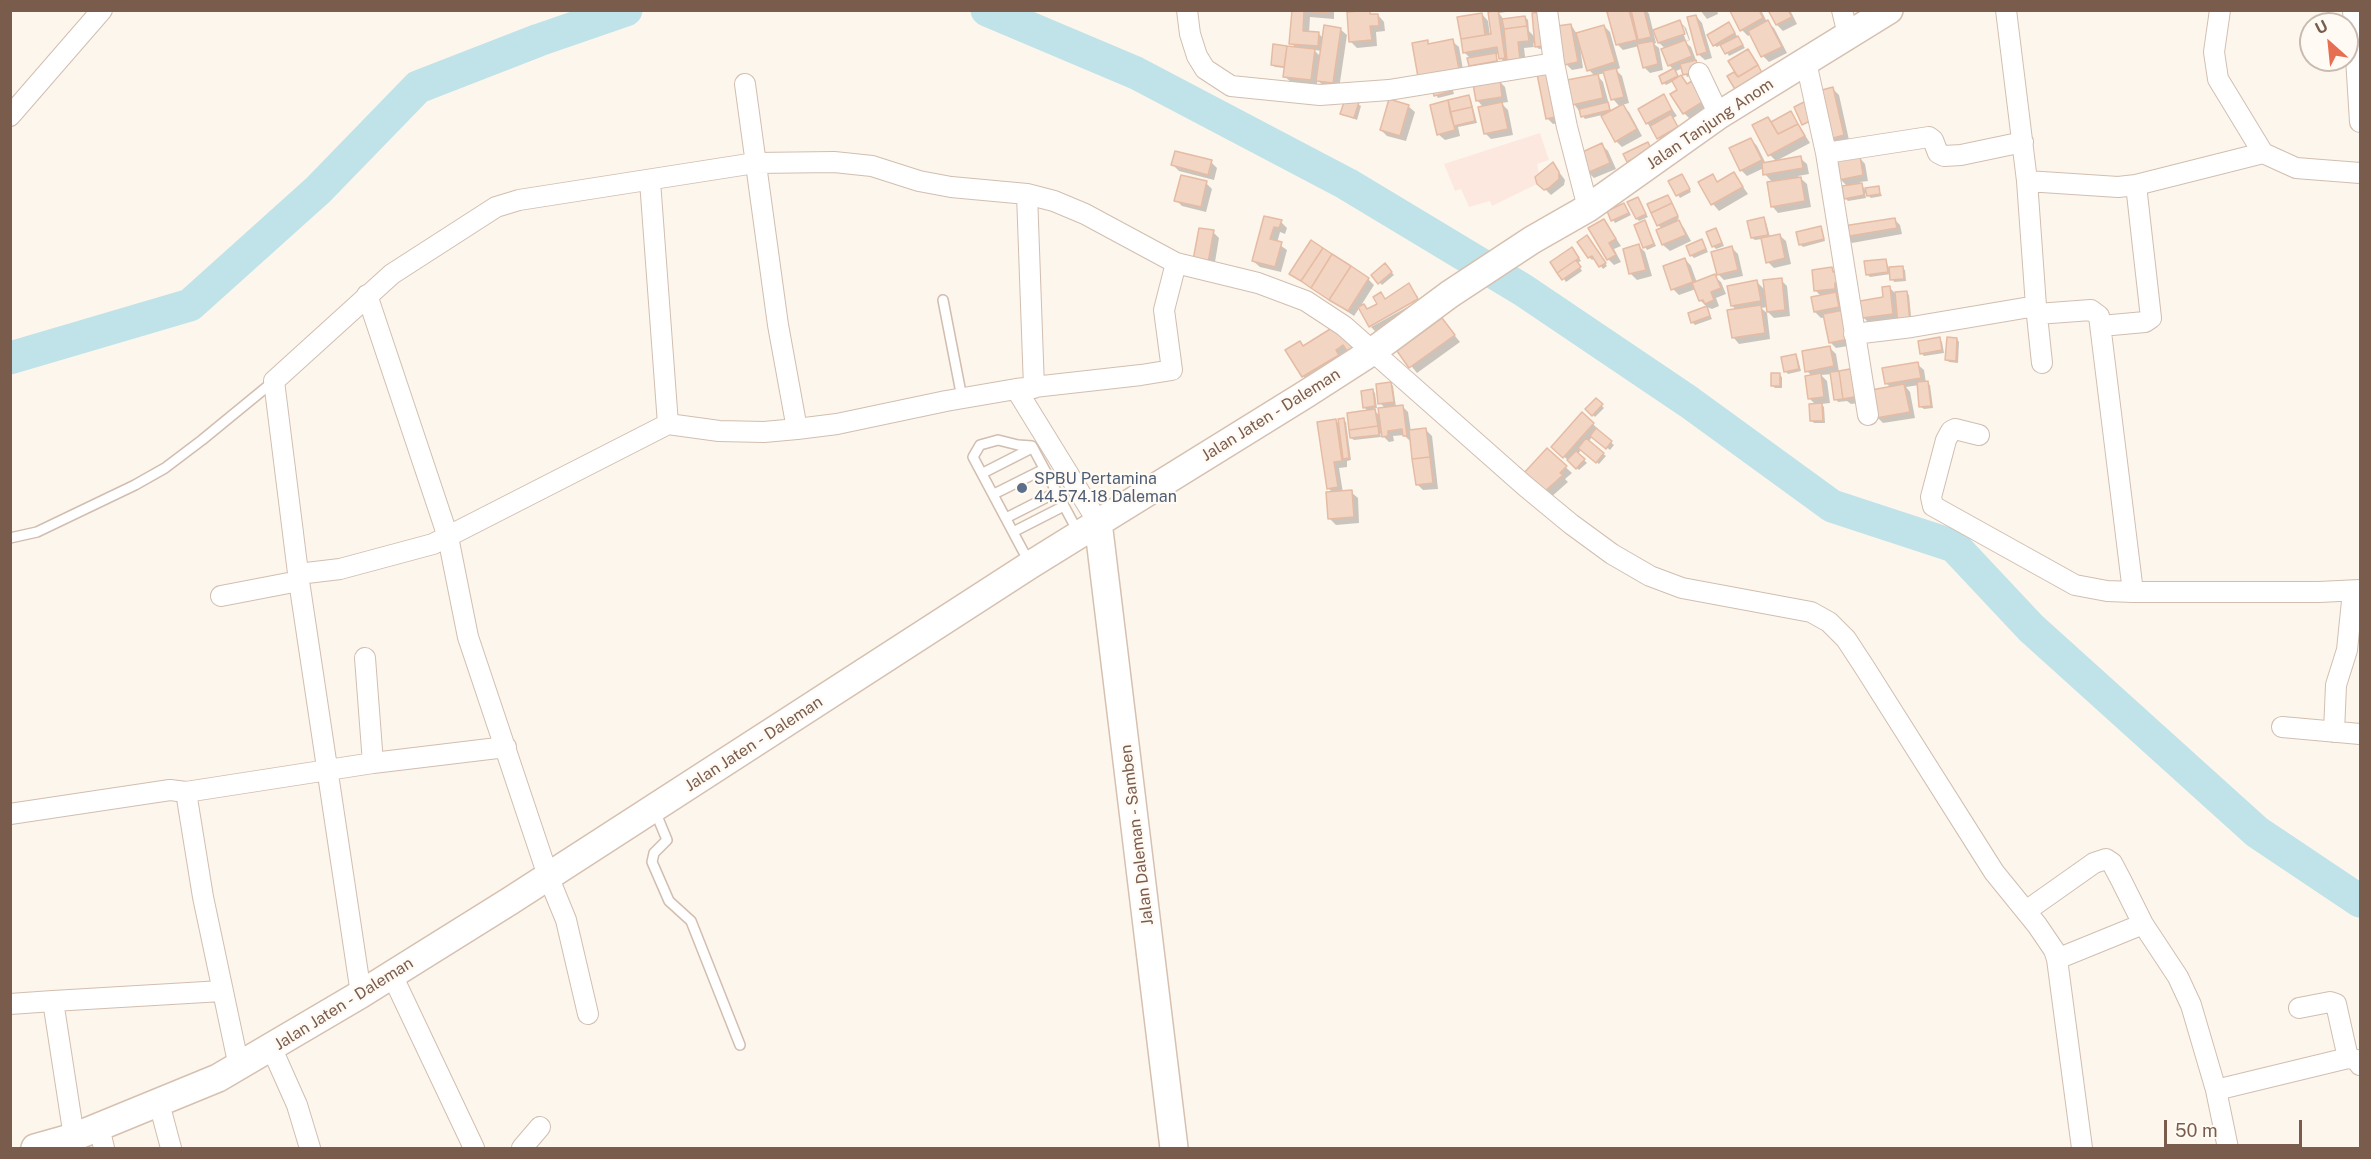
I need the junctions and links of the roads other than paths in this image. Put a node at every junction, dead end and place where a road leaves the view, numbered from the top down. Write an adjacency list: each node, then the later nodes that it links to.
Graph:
1 (102, 10): 14 (street)
2 (1187, 10): 10 (street)
3 (1546, 10): 10 (street)
4 (1889, 10): 8 (main road, Jalan Tanjung Anom)
5 (2006, 10): 16 (street)
6 (2220, 10): 18 (street)
7 (2353, 10): 15 (street)
8 (1845, 23): 9 (main road, Jalan Tanjung Anom)
9 (1806, 62): 13 (main road, Jalan Tanjung Anom); 17 (street)
10 (1554, 63): 25 (street)
11 (1699, 73): 13 (street)
12 (746, 84): 19 (street)
13 (1719, 115): 25 (main road, Jalan Tanjung Anom)
14 (10, 116)
15 (2361, 122)
16 (2023, 142): 17 (street); 21 (street)
17 (1826, 153): 32 (street)
18 (2263, 153): 20 (street); 22 (street)
19 (756, 168): 23 (street); 24 (street); 40 (street)
20 (2361, 173)
21 (2027, 181): 22 (street); 30 (street)
22 (2136, 185): 31 (street)
23 (650, 187): 28 (street); 39 (street)
24 (1027, 199): 26 (street); 36 (street)
25 (1588, 208): 27 (main road, Jalan Tanjung Anom)
26 (1176, 263): 33 (street); 36 (street)
27 (1450, 294): 33 (main road, Jalan Jaten - Daleman)
28 (367, 296): 35 (street); 51 (street)
29 (943, 300): 37 (lane)
30 (2036, 310): 31 (street); 32 (street); 34 (street)
31 (2101, 326): 56 (street)
32 (1854, 334): 38 (street)
33 (1373, 351): 49 (main road, Jalan Jaten - Daleman); 69 (street)
34 (2042, 363)
35 (274, 381): 52 (lane); 54 (street)
36 (1025, 389): 37 (street); 49 (street)
37 (962, 398): 40 (street)
38 (1868, 415)
39 (668, 424): 40 (street); 51 (street)
40 (797, 429)
41 (1979, 435): 56 (street)
42 (1032, 448): 43 (lane); 44 (lane); 44 (lane)
43 (1044, 469): 45 (lane); 46 (lane)
44 (983, 473): 46 (lane)
45 (1057, 492): 47 (lane); 48 (lane)
46 (993, 494): 48 (lane)
47 (1064, 506): 49 (lane); 50 (lane)
48 (1006, 518): 50 (lane)
49 (1089, 528): 53 (main road, Jalan Jaten - Daleman); 92 (main road, Jalan Daleman - Samben)
50 (1013, 532): 53 (lane)
51 (448, 537): 54 (street); 62 (street)
52 (10, 538)
53 (1030, 565): 66 (main road, Jalan Jaten - Daleman)
54 (298, 578): 57 (street); 64 (street)
55 (2357, 591): 56 (street); 60 (street)
56 (2133, 592)
57 (221, 596)
58 (365, 658): 63 (street)
59 (2282, 727): 60 (street)
60 (2334, 732): 61 (street)
61 (2361, 734)
62 (506, 747): 63 (street); 68 (street)
63 (373, 763): 64 (street)
64 (327, 770): 65 (street); 74 (street)
65 (186, 792): 67 (street); 73 (street)
66 (654, 809): 68 (main road, Jalan Jaten - Daleman); 79 (lane)
67 (10, 814)
68 (548, 876): 72 (main road, Jalan Jaten - Daleman); 78 (street)
69 (2026, 911): 70 (street); 71 (street)
70 (2143, 924): 71 (street); 83 (street)
71 (2057, 959): 93 (street)
72 (392, 975): 74 (main road, Jalan Jaten - Daleman); 90 (street)
73 (222, 991): 75 (street); 82 (street)
74 (361, 994): 80 (main road, Jalan Jaten - Daleman)
75 (52, 1001): 76 (street); 86 (street)
76 (10, 1004)
77 (2299, 1008): 81 (street)
78 (588, 1014)
79 (740, 1046)
80 (272, 1049): 82 (main road, Jalan Jaten - Daleman); 89 (street)
81 (2354, 1061): 83 (street)
82 (239, 1067): 84 (main road, Jalan Jaten - Daleman)
83 (2216, 1090): 94 (street)
84 (159, 1103): 86 (main road, Jalan Jaten - Daleman); 88 (street)
85 (540, 1127): 91 (street)
86 (92, 1138): 87 (main road, Jalan Jaten - Daleman)
87 (35, 1149)
88 (171, 1149)
89 (310, 1149)
90 (474, 1149)
91 (522, 1149)
92 (1174, 1149)
93 (2082, 1149)
94 (2228, 1149)

